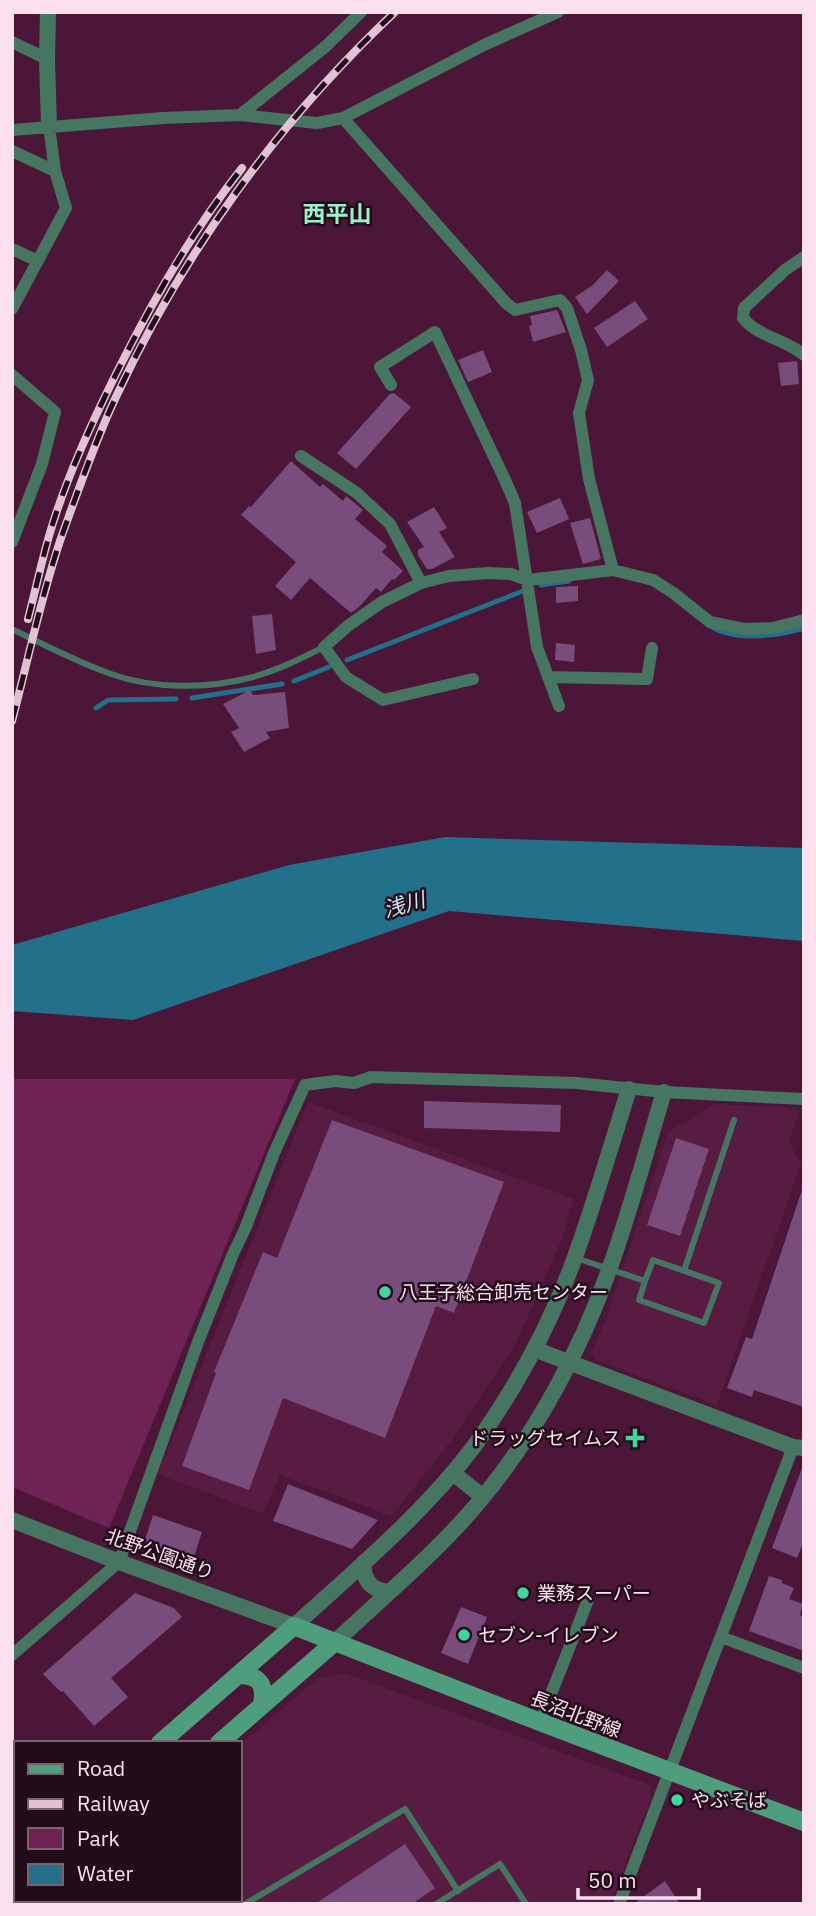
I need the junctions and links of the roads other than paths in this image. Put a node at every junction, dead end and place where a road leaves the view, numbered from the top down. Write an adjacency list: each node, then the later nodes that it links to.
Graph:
1 (48, 12): 5 (street)
2 (361, 12): 6 (street)
3 (558, 12): 7 (street)
4 (12, 42): 5 (street)
5 (47, 59): 8 (street)
6 (240, 115): 7 (street); 8 (street)
7 (343, 118): 21 (street)
8 (49, 126): 9 (street); 11 (street)
9 (12, 130)
10 (12, 151): 11 (street)
11 (55, 171): 14 (street)
12 (12, 249): 14 (street)
13 (804, 257): 16 (street)
14 (38, 261): 15 (street)
15 (12, 309)
16 (804, 355)
17 (12, 375): 20 (street)
18 (391, 385): 22 (street)
19 (301, 456): 23 (street)
20 (12, 542)
21 (613, 570): 22 (street); 24 (street)
22 (528, 580): 23 (street); 28 (street)
23 (421, 583): 26 (street)
24 (804, 620)
25 (12, 629): 26 (lane)
26 (324, 646): 29 (street)
27 (652, 648): 28 (street)
28 (548, 677): 30 (street)
29 (473, 679)
30 (559, 706)
31 (629, 1089): 32 (street); 35 (street); 45 (street)
32 (664, 1092): 33 (street); 36 (street)
33 (804, 1099)
34 (734, 1120): 37 (lane)
35 (575, 1257): 36 (lane); 39 (street)
36 (609, 1269): 38 (lane); 40 (street)
37 (684, 1271): 38 (lane); 38 (lane)
38 (645, 1281)
39 (534, 1349): 40 (street); 42 (street)
40 (570, 1363): 41 (street); 43 (street)
41 (798, 1447): 50 (street)
42 (453, 1472): 43 (street); 46 (street)
43 (483, 1497): 47 (street)
44 (15, 1524): 45 (street, 北野公園通り)
45 (119, 1562): 49 (street, 北野公園通り); 52 (street)
46 (364, 1562): 47 (street); 49 (street)
47 (388, 1592): 51 (street)
48 (587, 1600): 56 (street)
49 (294, 1626): 51 (main road, 長沼北野線); 54 (main road)
50 (722, 1637): 53 (street); 59 (street)
51 (335, 1642): 55 (main road); 56 (main road, 長沼北野線)
52 (12, 1655)
53 (804, 1668)
54 (238, 1675): 55 (main road); 57 (main road)
55 (262, 1704): 58 (main road)
56 (540, 1722): 59 (main road, 長沼北野線)
57 (162, 1741)
58 (221, 1741)
59 (670, 1772): 60 (main road, 長沼北野線); 65 (street)
60 (804, 1822)
61 (457, 1891): 62 (lane); 63 (lane); 64 (lane)
62 (244, 1904)
63 (436, 1904)
64 (526, 1904)
65 (619, 1904)

